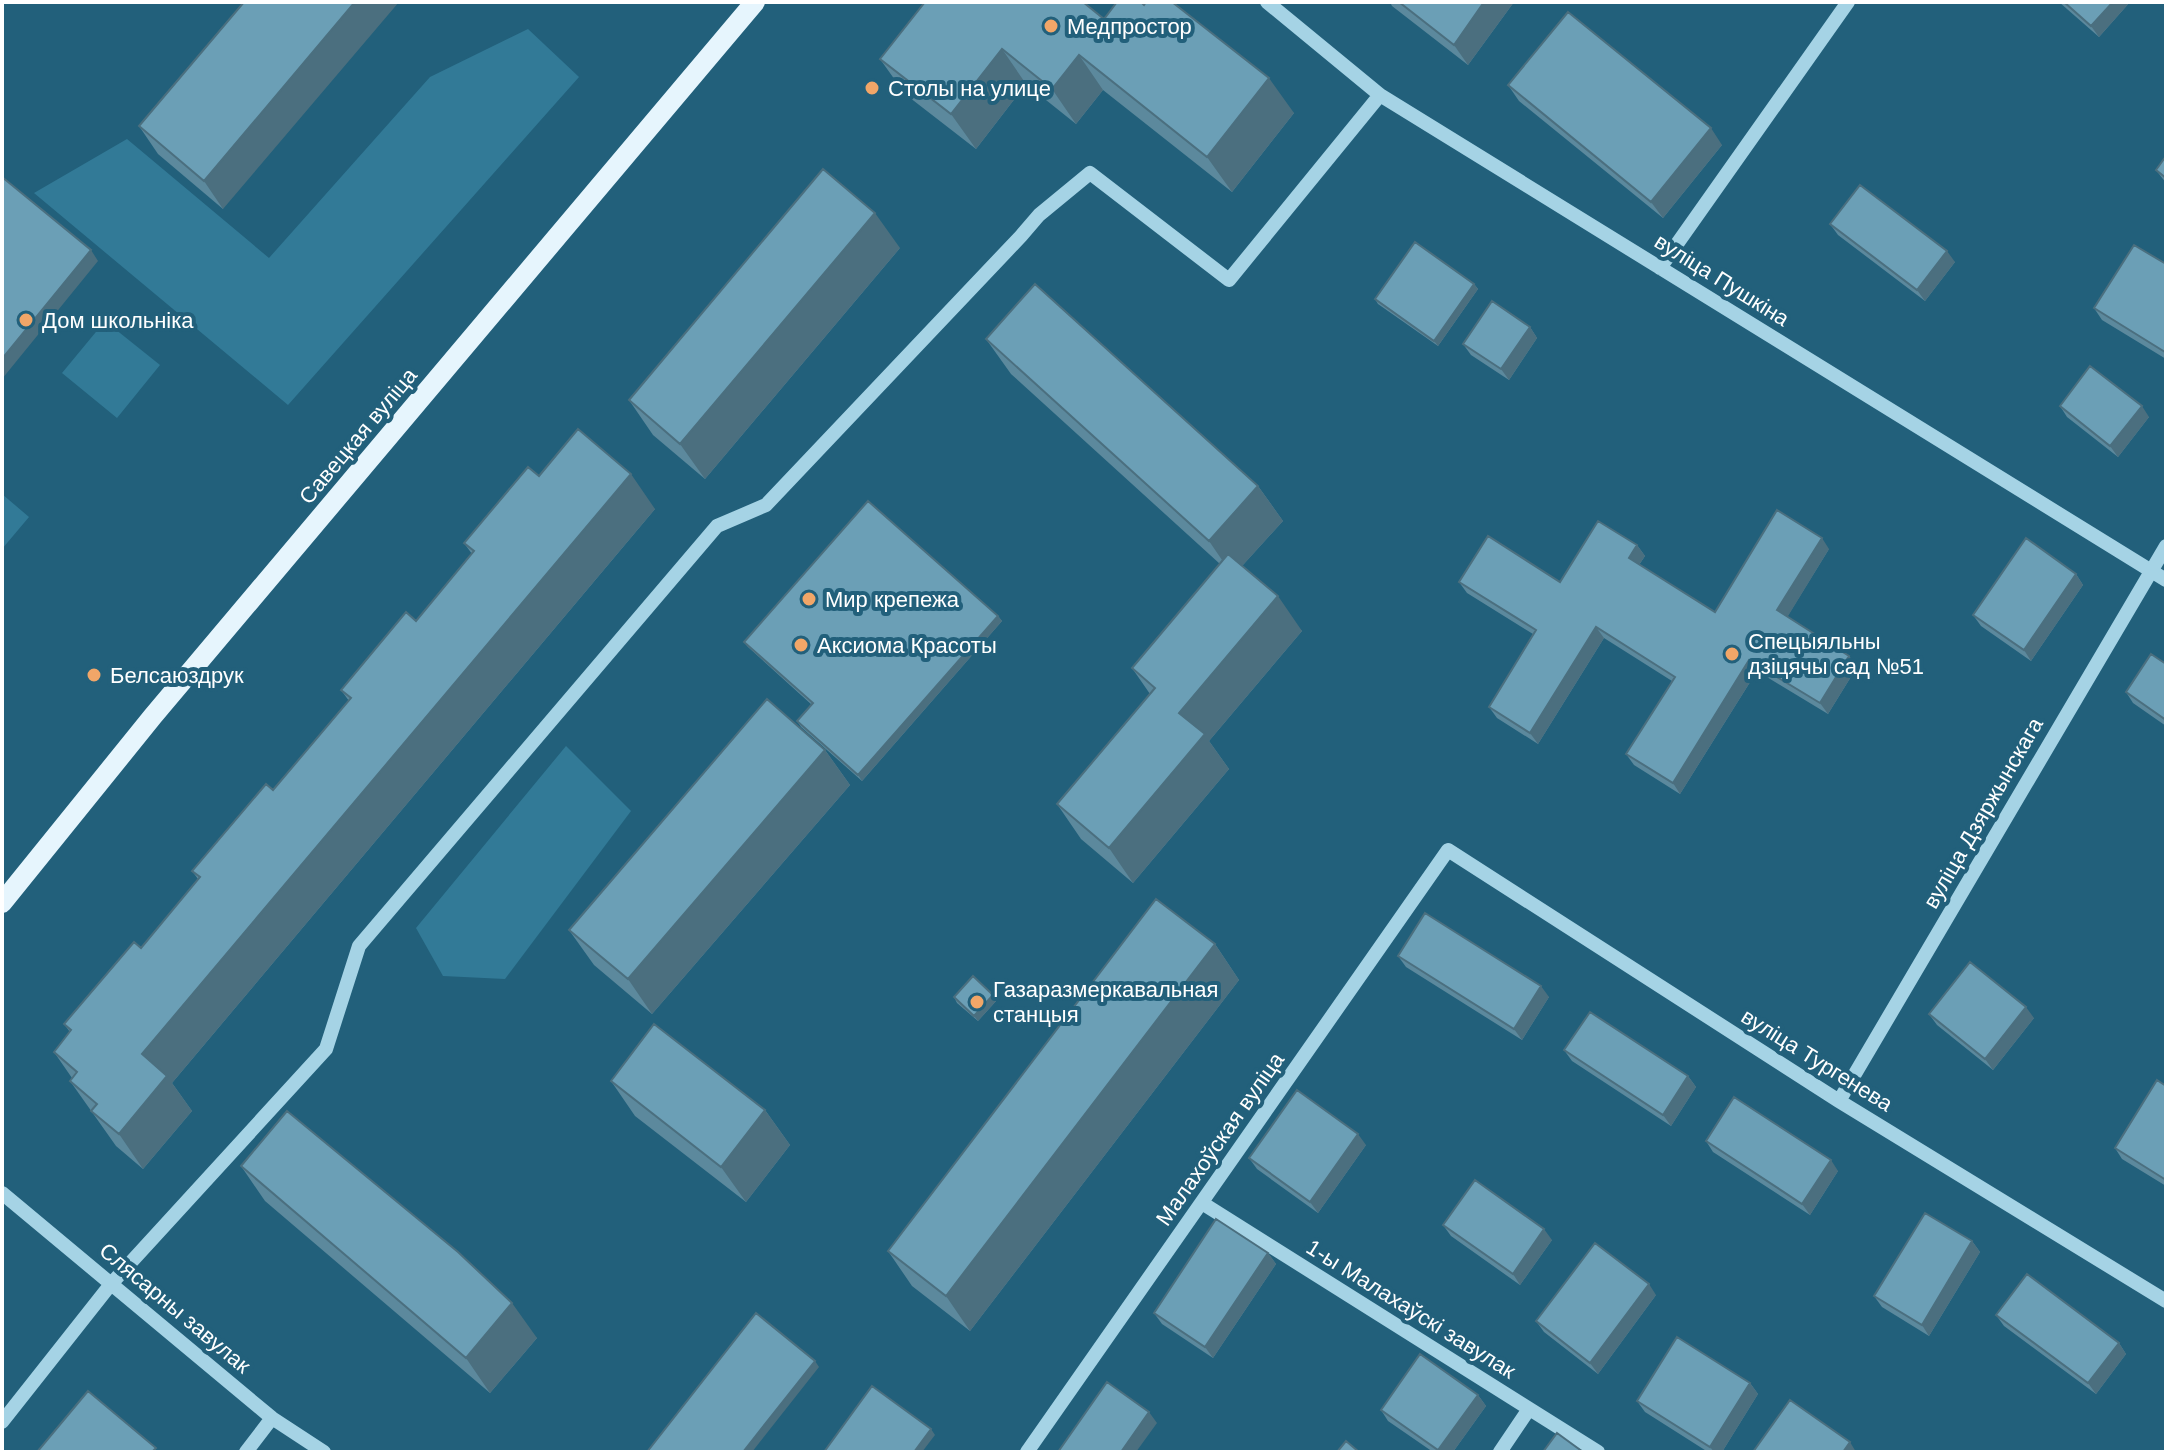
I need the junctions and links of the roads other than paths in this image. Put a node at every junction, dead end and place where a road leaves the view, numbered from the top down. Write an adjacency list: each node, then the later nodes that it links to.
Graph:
1 (755, 2): 10 (main road, Савецкая вуліца)
2 (1267, 2): 4 (street, вуліца Пушкіна)
3 (1848, 2): 5 (street)
4 (1380, 95): 5 (street, вуліца Пушкіна); 14 (street)
5 (1660, 268): 7 (street, вуліца Пушкіна)
6 (2166, 546): 7 (street, вуліца Дзяржынскага)
7 (2151, 570): 8 (street, вуліца Пушкіна); 11 (street, вуліца Дзяржынскага)
8 (2166, 580)
9 (1448, 850): 11 (street, вуліца Тургенева); 13 (street, Малахоўская вуліца)
10 (2, 903)
11 (1839, 1101): 15 (street, вуліца Тургенева)
12 (2, 1193): 14 (street, Слясарны завулак)
13 (1202, 1203): 16 (street, 1-ы Малахаўскі завулак); 21 (street, Малахоўская вуліца)
14 (111, 1284): 17 (street, Слясарны завулак); 18 (street)
15 (2166, 1301)
16 (1529, 1409): 22 (street); 23 (street, 1-ы Малахаўскі завулак)
17 (272, 1418): 19 (street); 20 (street, Слясарны завулак)
18 (2, 1422)
19 (246, 1452)
20 (324, 1452)
21 (1027, 1452)
22 (1500, 1452)
23 (1598, 1452)

